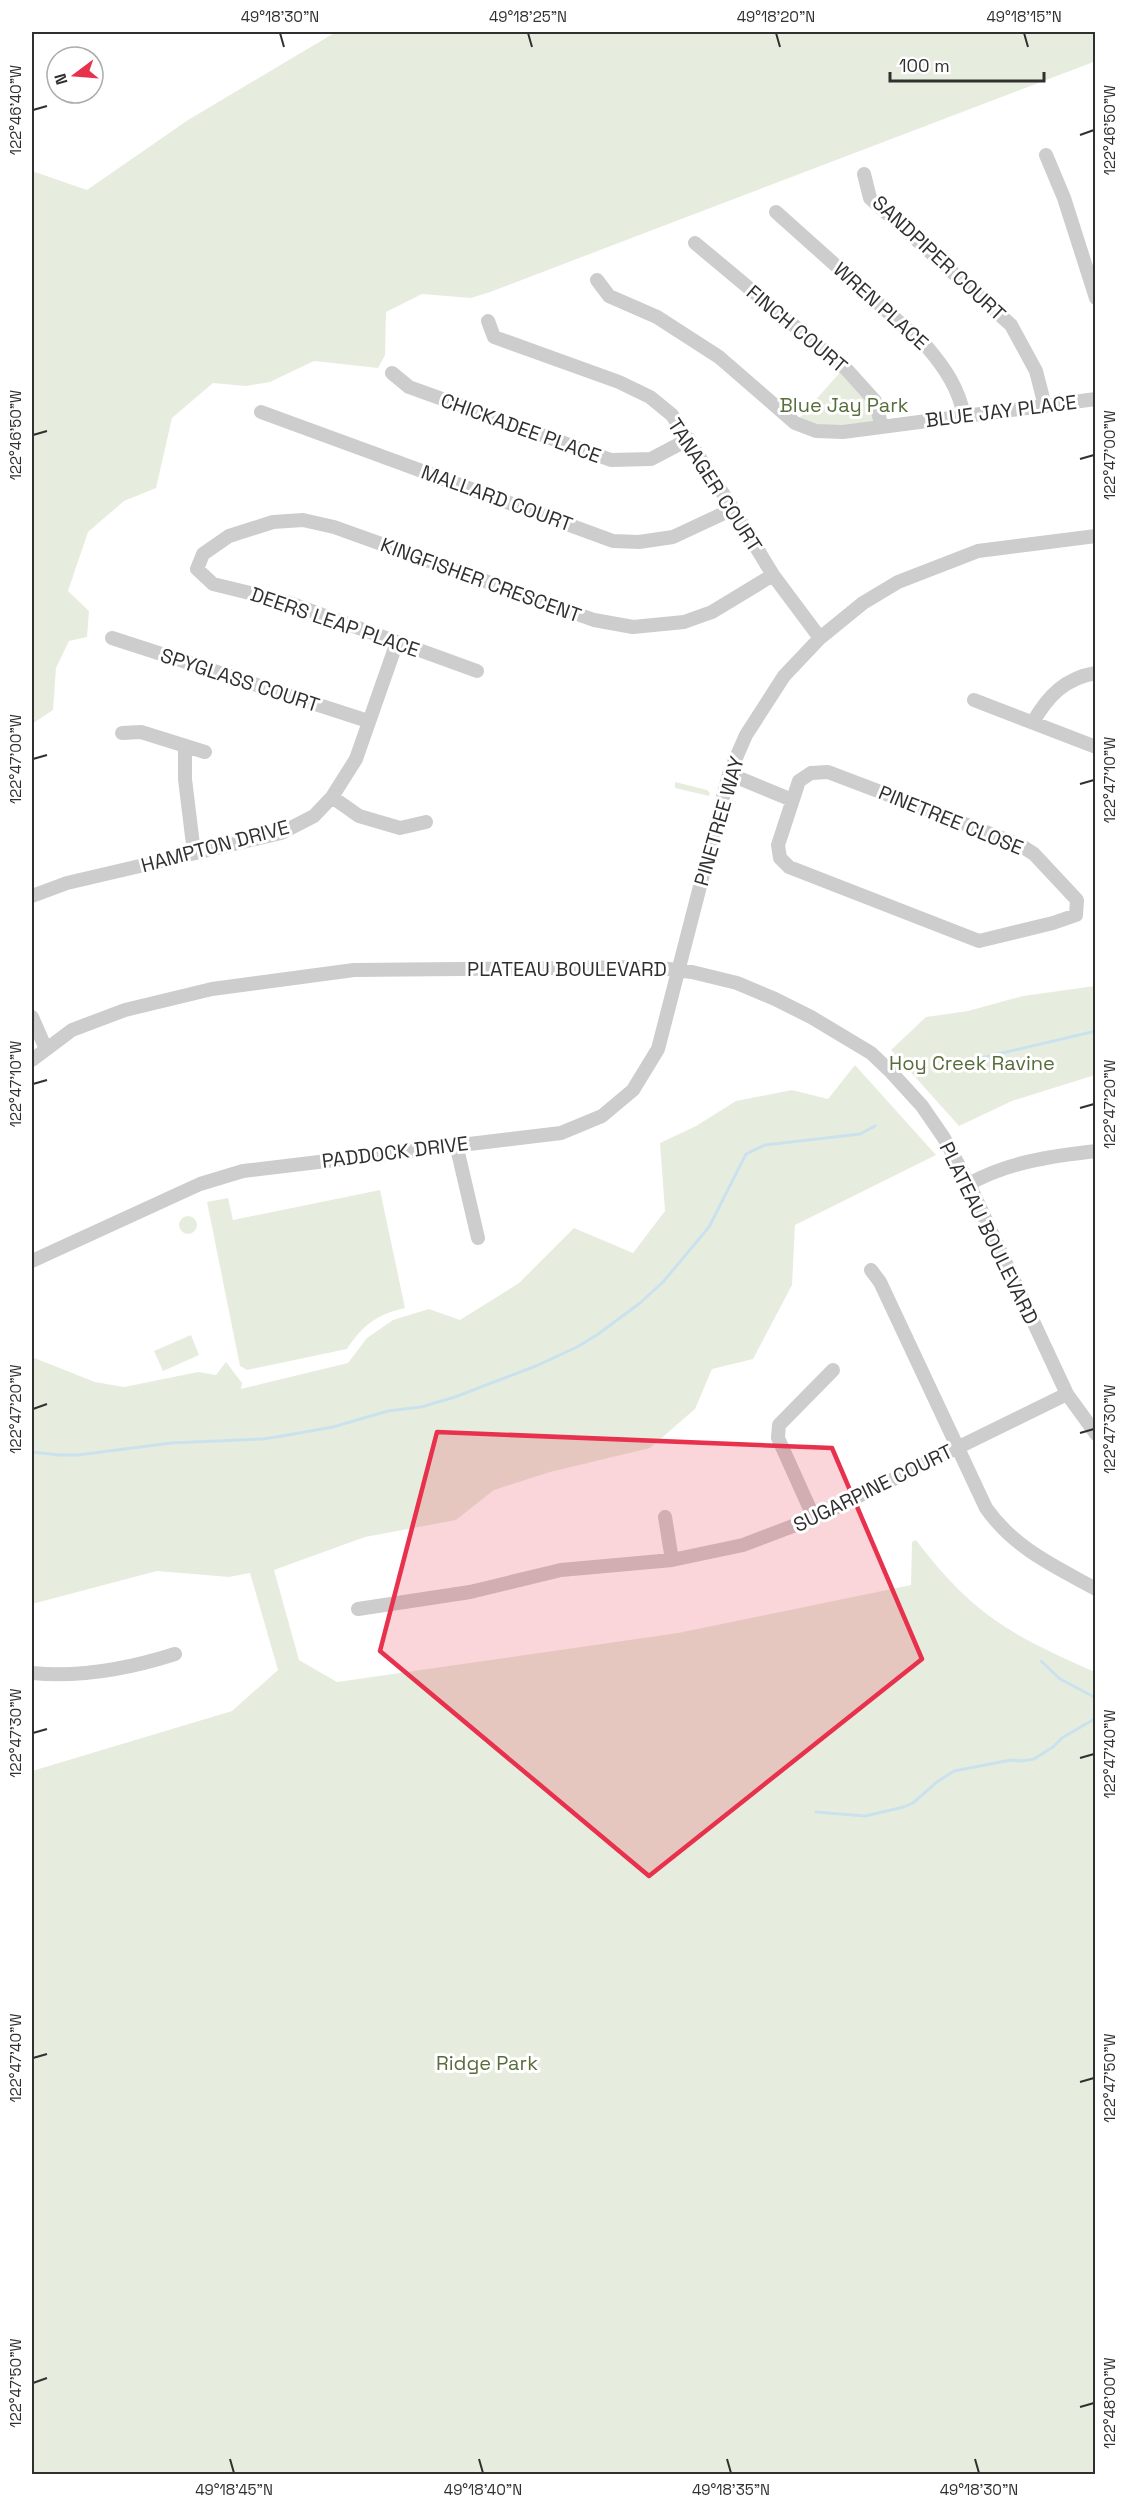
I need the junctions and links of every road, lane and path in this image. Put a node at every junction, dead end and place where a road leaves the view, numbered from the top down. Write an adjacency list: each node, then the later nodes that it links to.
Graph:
1 (1046, 155): 6 (street)
2 (864, 174): 11 (street, SANDPIPER COURT)
3 (776, 212): 13 (street, WREN PLACE)
4 (695, 243): 14 (street, FINCH COURT)
5 (597, 280): 14 (street, BLUE JAY PLACE)
6 (1093, 281): 7 (street)
7 (1095, 298)
8 (488, 321): 15 (street, TANAGER COURT)
9 (392, 373): 15 (street, CHICKADEE PLACE)
10 (1095, 399): 11 (street, BLUE JAY PLACE)
11 (1045, 406): 13 (street, BLUE JAY PLACE)
12 (261, 412): 16 (street, MALLARD COURT)
13 (964, 416): 14 (street, BLUE JAY PLACE)
14 (882, 427)
15 (688, 439): 16 (street, TANAGER COURT)
16 (734, 509): 19 (street, TANAGER COURT)
17 (1095, 536): 20 (street, PINETREE WAY)
18 (197, 568): 19 (street, KINGFISHER CRESCENT); 22 (street, DEERS LEAP PLACE)
19 (772, 575): 20 (street, TANAGER COURT)
20 (820, 638): 32 (street, PINETREE WAY)
21 (112, 639): 26 (street, SPYGLASS COURT)
22 (397, 642): 23 (street, DEERS LEAP PLACE); 26 (street, HAMPTON DRIVE)
23 (477, 671)
24 (1095, 673): 27 (street)
25 (974, 700): 27 (street)
26 (368, 721): 33 (street, HAMPTON DRIVE)
27 (1032, 722): 30 (street)
28 (122, 733): 29 (street)
29 (185, 747): 31 (street); 36 (street)
30 (1095, 747)
31 (205, 752)
32 (729, 774): 34 (street); 38 (street, PINETREE WAY)
33 (332, 797): 35 (street); 36 (street, HAMPTON DRIVE)
34 (792, 800): 34 (street, PINETREE CLOSE)
35 (426, 822)
36 (194, 853): 37 (street, HAMPTON DRIVE)
37 (32, 896)
38 (679, 969): 40 (street, PLATEAU BOULEVARD); 42 (street, PADDOCK DRIVE); 44 (street, PLATEAU BOULEVARD)
39 (32, 1017): 40 (street)
40 (46, 1048): 41 (street, PLATEAU BOULEVARD)
41 (32, 1058)
42 (456, 1144): 45 (street); 46 (street, PADDOCK DRIVE)
43 (1095, 1151): 44 (street)
44 (969, 1184): 49 (street, PLATEAU BOULEVARD)
45 (478, 1238)
46 (32, 1261)
47 (871, 1270): 51 (street)
48 (833, 1370): 53 (street)
49 (1067, 1394): 50 (street, PLATEAU BOULEVARD); 51 (street, SUGARPINE COURT)
50 (1095, 1434)
51 (956, 1448): 53 (street, SUGARPINE COURT); 55 (street)
52 (664, 1517): 54 (street)
53 (814, 1518): 54 (street, SUGARPINE COURT)
54 (672, 1560): 56 (street, SUGARPINE COURT)
55 (1095, 1589)
56 (358, 1609)
57 (175, 1654): 58 (street)
58 (32, 1673)

